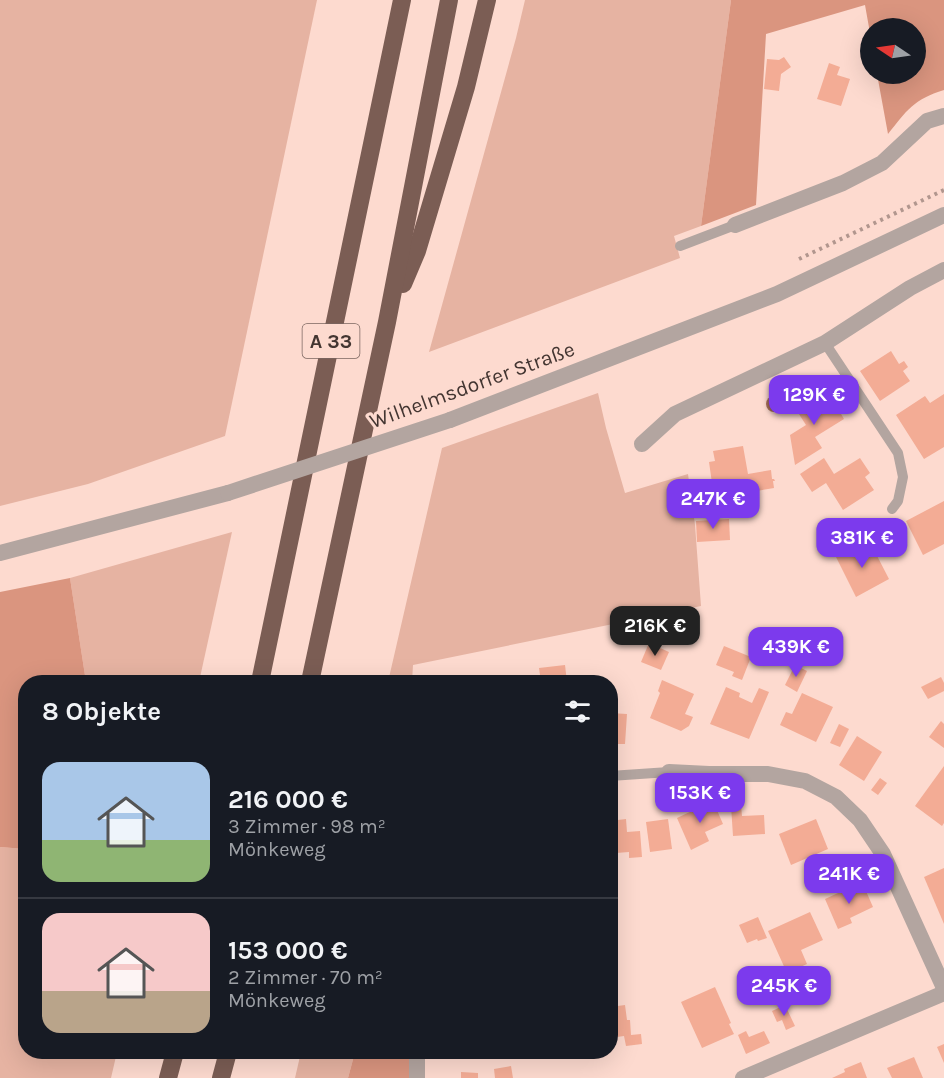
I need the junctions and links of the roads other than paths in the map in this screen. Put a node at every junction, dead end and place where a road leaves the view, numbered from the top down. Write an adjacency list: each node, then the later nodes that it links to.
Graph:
1 (402, 0): 14 (highway, A 33)
2 (449, 0): 9 (highway, A 33)
3 (487, 0): 9 (highway)
4 (944, 116): 6 (street)
5 (944, 215): 13 (street, Wilhelmsdorfer Straße, bridge)
6 (735, 225): 7 (lane)
7 (680, 246)
8 (944, 270): 10 (street)
9 (387, 322): 15 (highway, A 33)
10 (825, 343): 11 (street); 12 (lane)
11 (642, 444)
12 (892, 509)
13 (0, 554)
14 (261, 675)
15 (311, 675)
16 (669, 772): 17 (lane); 18 (street)
17 (618, 775)
18 (944, 988)
19 (944, 993): 26 (street)
20 (173, 1059): 23 (highway)
21 (226, 1059): 24 (highway)
22 (417, 1059): 25 (street)
23 (168, 1078)
24 (221, 1078)
25 (417, 1078)
26 (743, 1078)

